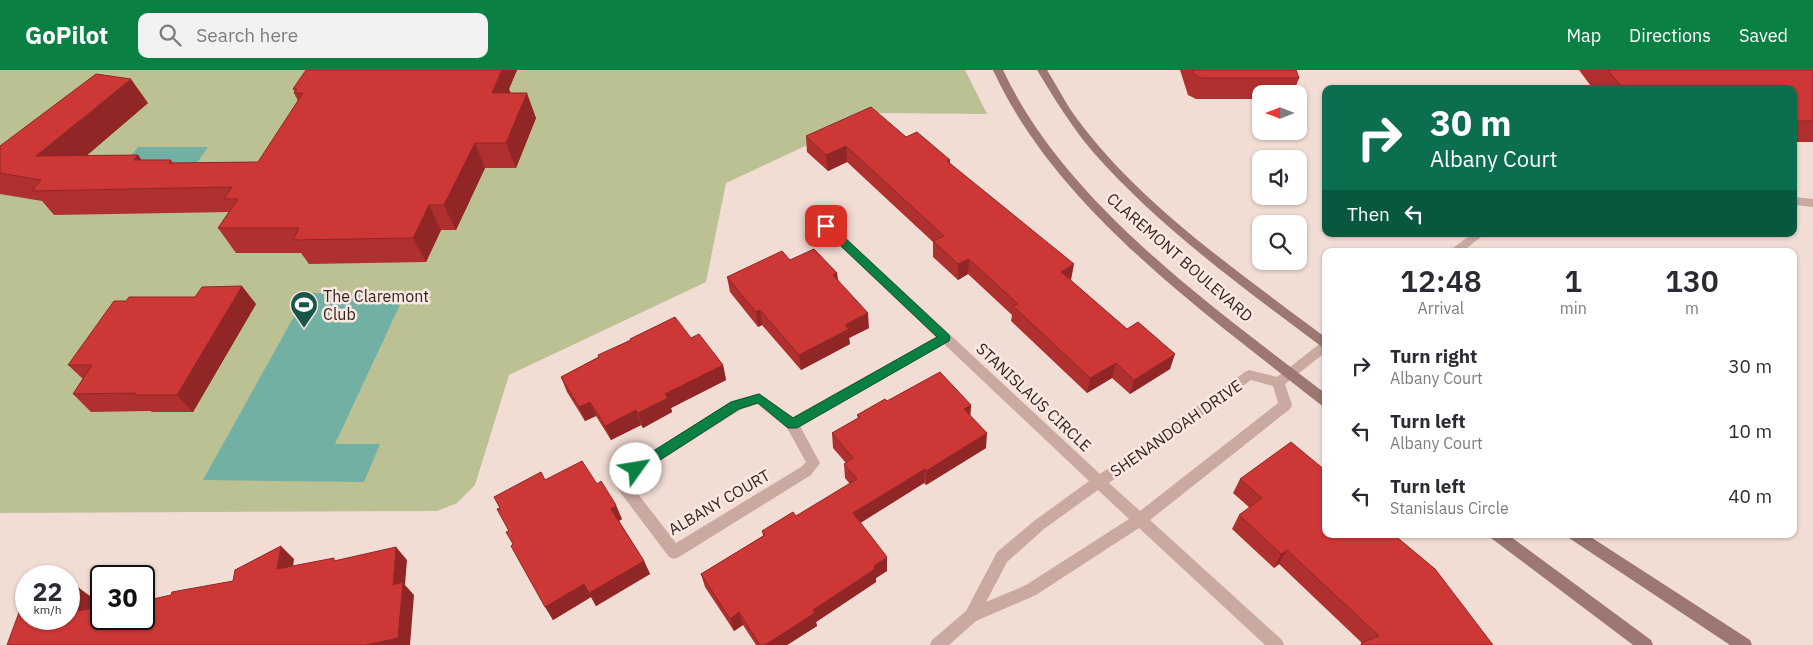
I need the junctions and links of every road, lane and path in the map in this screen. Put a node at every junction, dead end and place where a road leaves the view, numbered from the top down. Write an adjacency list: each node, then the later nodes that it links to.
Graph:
1 (998, 70): 11 (main road, CLAREMONT BOULEVARD)
2 (1042, 70): 9 (main road, CLAREMONT BOULEVARD)
3 (1797, 201): 4 (street)
4 (1813, 203)
5 (812, 214): 8 (street, STANISLAUS CIRCLE)
6 (1475, 237): 7 (street)
7 (1459, 248)
8 (945, 338): 14 (street); 15 (street, STANISLAUS CIRCLE)
9 (1322, 342)
10 (1322, 348): 11 (street)
11 (1290, 373): 12 (street); 13 (main road, CLAREMONT BOULEVARD)
12 (1278, 382): 15 (street, SHENANDOAH DRIVE); 16 (street, SHENANDOAH DRIVE)
13 (1322, 398)
14 (792, 424): 14 (street, ALBANY COURT)
15 (1099, 482): 16 (street, STANISLAUS CIRCLE); 19 (street, SHENANDOAH DRIVE)
16 (1140, 519): 19 (street, SHENANDOAH DRIVE); 21 (street, STANISLAUS CIRCLE)
17 (1501, 538): 22 (main road)
18 (1580, 538): 23 (main road)
19 (971, 616): 20 (street, SHENANDOAH DRIVE)
20 (938, 645)
21 (1276, 645)
22 (1645, 645)
23 (1744, 645)

